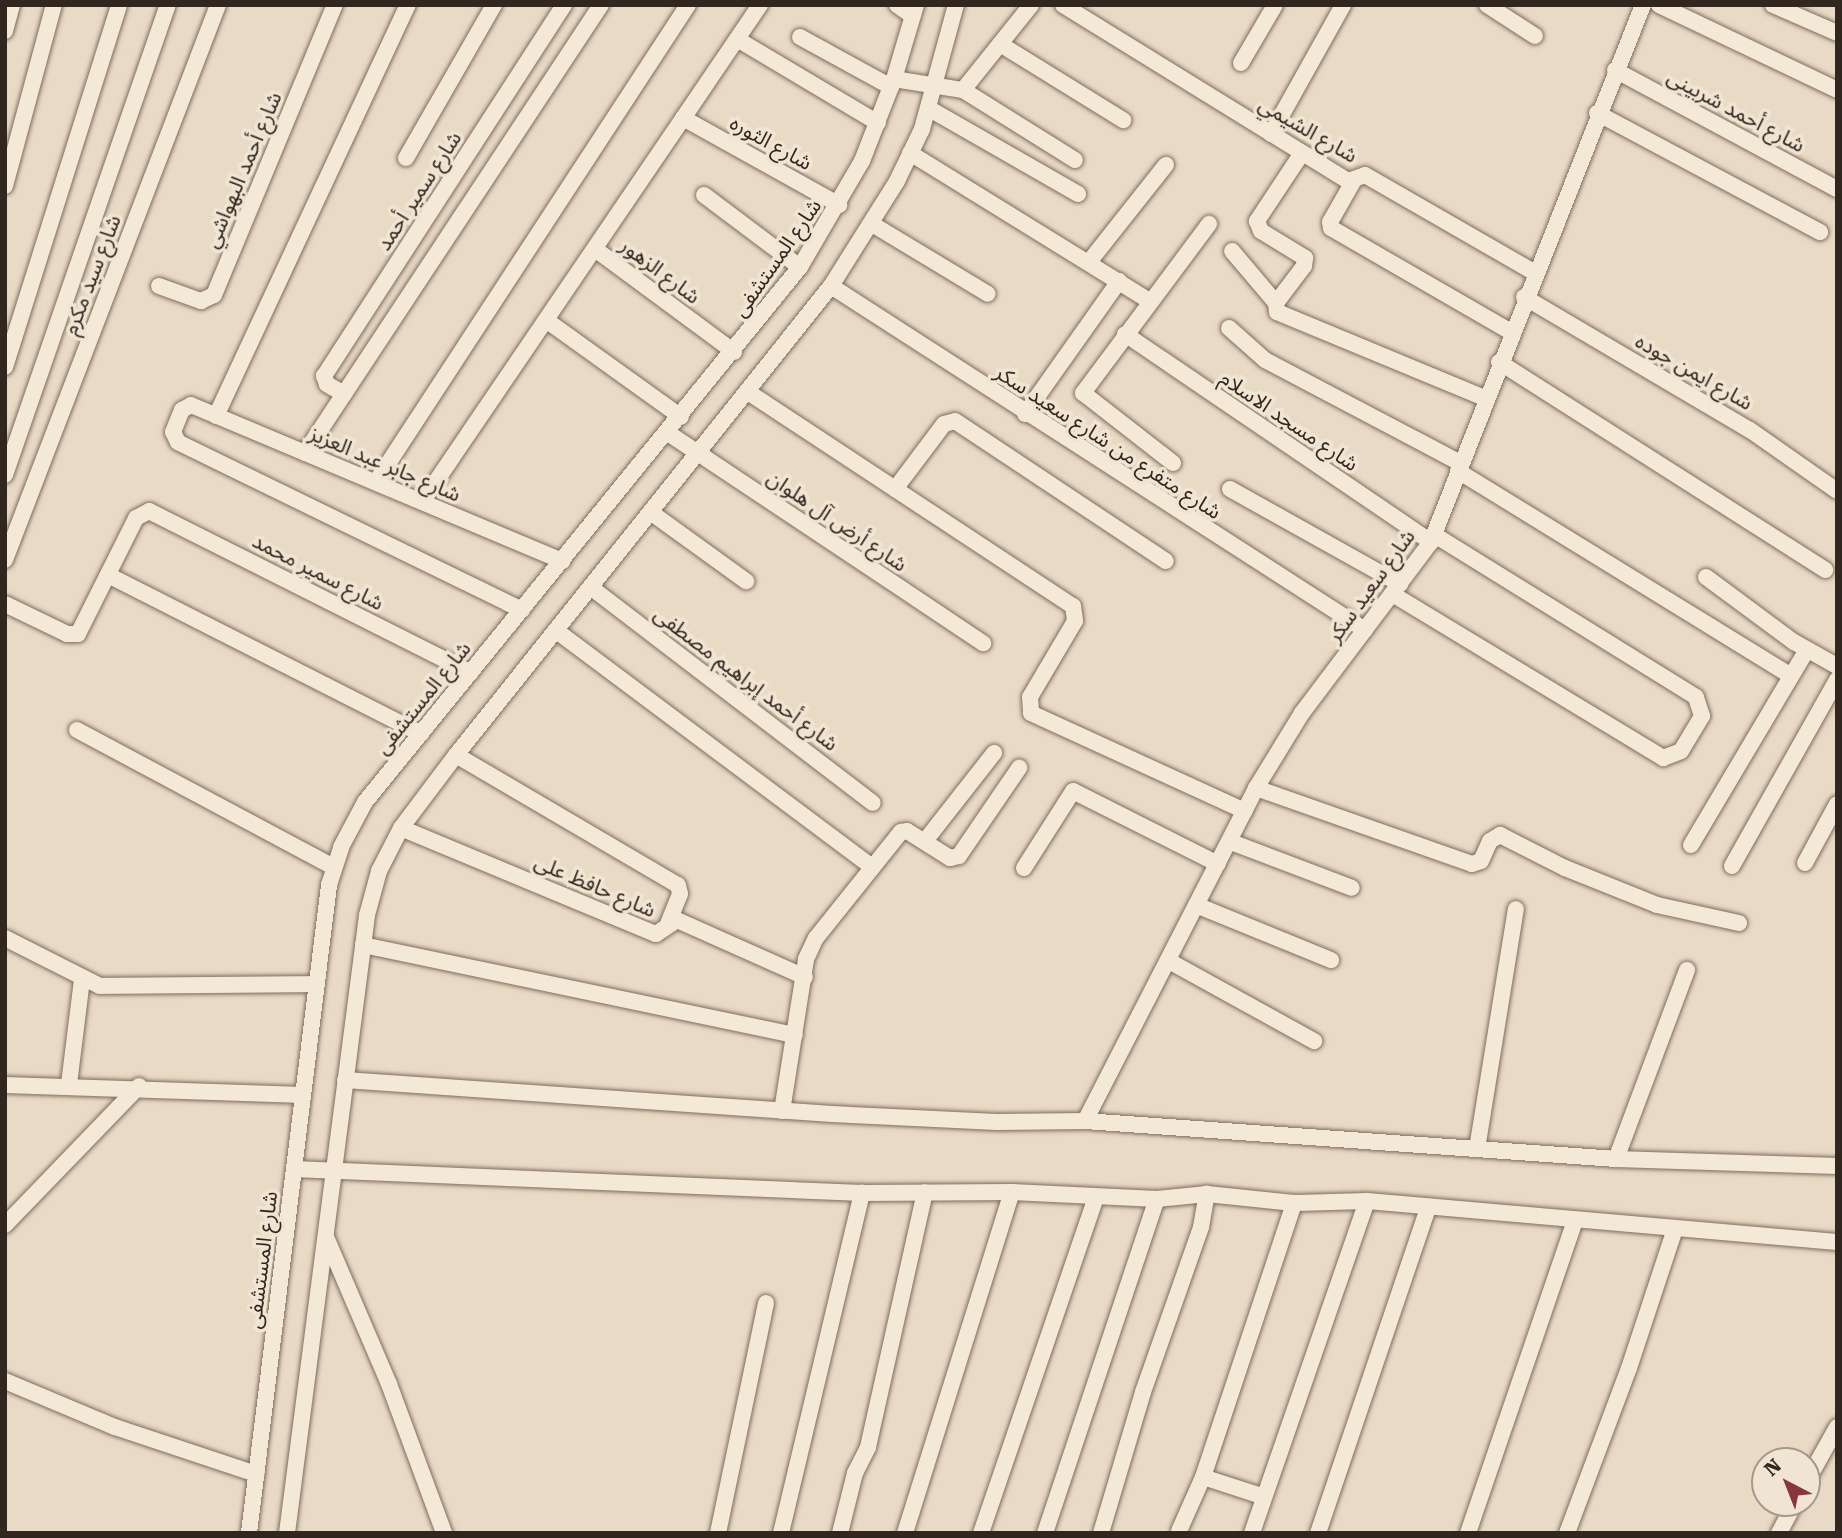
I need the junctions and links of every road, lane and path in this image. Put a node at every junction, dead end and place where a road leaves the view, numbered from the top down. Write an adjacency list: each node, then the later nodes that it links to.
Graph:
1 (12, 5): 24 (street)
2 (54, 5): 50 (street)
3 (119, 5): 76 (street)
4 (168, 5): 88 (street)
5 (218, 5): 96 (street, شارع سيد مكرم)
6 (334, 5): 64 (street, شارع أحمد البهواشي)
7 (408, 5): 81 (street)
8 (494, 5): 46 (street)
9 (564, 5): 29 (street, شارع سمير أحمد)
10 (601, 5): 31 (street)
11 (688, 5): 89 (street)
12 (760, 5): 28 (street)
13 (897, 5): 23 (street)
14 (956, 5): 35 (street)
15 (1031, 5): 30 (street)
16 (1063, 5): 43 (street, شارع الشيمي)
17 (1275, 5): 32 (street)
18 (1343, 5): 43 (street)
19 (1487, 5): 26 (street)
20 (1643, 5): 33 (street, شارع سعيد سكر)
21 (1659, 5): 37 (street)
22 (1773, 5): 25 (street)
23 (915, 10): 34 (street, شارع المستشفى)
24 (5, 31)
25 (1837, 33)
26 (1535, 36)
27 (800, 37): 34 (street)
28 (737, 39): 40 (street); 42 (street)
29 (540, 43): 31 (street); 78 (street, شارع سمير أحمد)
30 (1000, 44): 36 (street); 41 (street)
31 (566, 58): 78 (street)
32 (1241, 63)
33 (1615, 70): 39 (street, شارع سعيد سكر); 51 (street, شارع أحمد شربينى)
34 (893, 83): 35 (street); 42 (street, شارع المستشفى)
35 (934, 85): 36 (street); 38 (street)
36 (964, 90): 47 (street)
37 (1837, 90)
38 (928, 108): 44 (street); 52 (street)
39 (1597, 113): 57 (street); 62 (street, شارع سعيد سكر)
40 (683, 118): 54 (street, شارع الثوره); 58 (street)
41 (1124, 120)
42 (878, 123): 54 (street, شارع المستشفى)
43 (1271, 134): 45 (street, شارع الشيمي)
44 (910, 153): 55 (street); 60 (street)
45 (1302, 153): 49 (street, شارع الشيمي); 69 (street)
46 (406, 158)
47 (1075, 160)
48 (1166, 165): 60 (street)
49 (1354, 180): 62 (street, شارع الشيمي); 72 (street)
50 (5, 186)
51 (1837, 189)
52 (1078, 194)
53 (704, 195): 61 (street)
54 (839, 205): 61 (street, شارع المستشفى)
55 (872, 224): 65 (street); 66 (street)
56 (1209, 224): 68 (street)
57 (1820, 232)
58 (594, 249): 70 (street); 74 (street, شارع الزهور)
59 (1232, 251): 69 (street)
60 (1088, 262): 63 (street)
61 (800, 267): 74 (street, شارع المستشفى)
62 (1534, 272): 67 (street, شارع سعيد سكر)
63 (1119, 281): 68 (street); 80 (street)
64 (159, 286)
65 (831, 286): 77 (street); 80 (street, شارع متفرع من شارع سعيد سكر)
66 (988, 294)
67 (1524, 297): 72 (street, شارع سعيد سكر); 92 (street, شارع ايمن جوده)
68 (1150, 301): 73 (street)
69 (1276, 303): 79 (street)
70 (546, 320): 82 (street); 93 (street)
71 (1229, 328): 87 (street)
72 (1511, 332): 75 (street, شارع سعيد سكر)
73 (1125, 334): 86 (street); 95 (street, شارع مسجد الاسلام)
74 (734, 352): 82 (street, شارع المستشفى)
75 (1499, 362): 79 (street, شارع سعيد سكر); 99 (street)
76 (5, 367)
77 (748, 392): 85 (street); 90 (street)
78 (344, 394): 84 (street)
79 (1485, 398): 87 (street, شارع سعيد سكر)
80 (1026, 414): 107 (street, شارع متفرع من شارع سعيد سكر)
81 (216, 416): 84 (street, شارع جابر عبد العزيز); 106 (street, شارع جابر عبد العزيز)
82 (681, 417): 83 (street, شارع المستشفى)
83 (668, 433): 85 (street, شارع أرض آل هلوان); 97 (street, شارع المستشفى)
84 (305, 453): 89 (street, شارع جابر عبد العزيز)
85 (700, 455): 94 (street); 109 (street, شارع أرض آل هلوان)
86 (1172, 463)
87 (1459, 467): 95 (street, شارع سعيد سكر); 113 (street)
88 (5, 475)
89 (376, 482): 93 (street, شارع جابر عبد العزيز)
90 (895, 489): 98 (street); 123 (street)
91 (1230, 489): 104 (street)
92 (1837, 491)
93 (422, 502): 97 (street, شارع جابر عبد العزيز)
94 (653, 514): 102 (street); 103 (street)
95 (1433, 538): 104 (street, شارع سعيد سكر); 104 (street, شارع مسجد الاسلام)
96 (5, 560)
97 (563, 561): 106 (street, شارع المستشفى)
98 (1166, 561)
99 (1825, 570)
100 (108, 575): 105 (street); 112 (street, شارع سمير محمد); 116 (street)
101 (1706, 577): 110 (street)
102 (746, 581)
103 (593, 589): 108 (street); 121 (street, شارع أحمد إبراهيم مصطفى)
104 (1397, 590): 107 (street, شارع سعيد سكر)
105 (5, 604)
106 (522, 610): 112 (street, شارع المستشفى)
107 (1364, 630): 120 (street, شارع سعيد سكر)
108 (558, 632): 118 (street); 132 (street)
109 (984, 643)
110 (1807, 650): 111 (street); 113 (street)
111 (1837, 667)
112 (471, 673): 116 (street, شارع المستشفى)
113 (1791, 676): 127 (street)
114 (1837, 680): 130 (street)
115 (76, 730): 131 (street)
116 (421, 734): 131 (street, شارع المستشفى)
117 (994, 753): 125 (street)
118 (456, 755): 124 (street); 137 (street)
119 (1019, 768): 125 (street)
120 (1255, 788): 123 (street, شارع سعيد سكر); 138 (street)
121 (873, 803)
122 (1837, 804): 128 (street)
123 (1245, 811): 126 (street, شارع سعيد سكر)
124 (401, 828): 137 (street, شارع حافظ على); 140 (street)
125 (925, 841): 132 (street)
126 (1231, 842): 129 (street, شارع سعيد سكر); 134 (street)
127 (1691, 845)
128 (1805, 863)
129 (1217, 864): 133 (street); 135 (street, شارع سعيد سكر)
130 (1732, 866)
131 (334, 867): 146 (street, شارع المستشفى)
132 (872, 867): 144 (street)
133 (1024, 868)
134 (1352, 888)
135 (1196, 905): 141 (street); 142 (street, شارع سعيد سكر)
136 (1516, 909): 156 (street)
137 (668, 923): 144 (street, شارع حافظ على)
138 (1739, 923)
139 (5, 938): 145 (street)
140 (363, 945): 147 (street); 149 (street)
141 (1331, 960)
142 (1169, 961): 148 (street); 155 (street, شارع سعيد سكر)
143 (1687, 971): 157 (street)
144 (805, 977): 147 (street)
145 (82, 980): 146 (street); 150 (street)
146 (317, 984): 153 (street, شارع المستشفى)
147 (795, 1035): 154 (street)
148 (1314, 1041)
149 (345, 1080): 154 (street); 160 (street)
150 (69, 1084): 151 (street); 152 (street)
151 (5, 1085)
152 (139, 1086): 153 (street); 171 (street)
153 (303, 1095): 159 (street, شارع المستشفى)
154 (782, 1111): 155 (street)
155 (1085, 1121): 156 (street)
156 (1476, 1149): 157 (street)
157 (1616, 1160): 158 (street)
158 (1837, 1166)
159 (294, 1170): 160 (street); 179 (street, شارع المستشفى)
160 (333, 1171): 163 (street); 173 (street)
161 (925, 1192): 162 (street); 163 (street); 189 (street)
162 (1012, 1192): 165 (street); 190 (street)
163 (862, 1193): 188 (street)
164 (1207, 1194): 166 (street); 168 (street); 193 (street)
165 (1096, 1197): 166 (street); 191 (street)
166 (1157, 1199): 192 (street)
167 (1367, 1201): 168 (street); 169 (street); 181 (street)
168 (1294, 1202): 180 (street)
169 (1429, 1206): 170 (street); 195 (street)
170 (1575, 1221): 172 (street); 196 (street)
171 (5, 1225)
172 (1675, 1229): 174 (street); 197 (street)
173 (325, 1234): 185 (street); 186 (street)
174 (1837, 1242)
175 (766, 1303): 187 (street)
176 (5, 1381): 179 (street)
177 (1837, 1427): 178 (street)
178 (1821, 1456)
179 (256, 1474): 184 (street, شارع المستشفى)
180 (1203, 1476): 181 (street); 183 (street)
181 (1262, 1496): 194 (street)
182 (1788, 1517): 198 (street)
183 (1179, 1531)
184 (249, 1533)
185 (287, 1533)
186 (444, 1533)
187 (718, 1533)
188 (781, 1533)
189 (840, 1533)
190 (905, 1533)
191 (981, 1533)
192 (1045, 1533)
193 (1101, 1533)
194 (1252, 1533)
195 (1318, 1533)
196 (1468, 1533)
197 (1567, 1533)
198 (1779, 1533)

